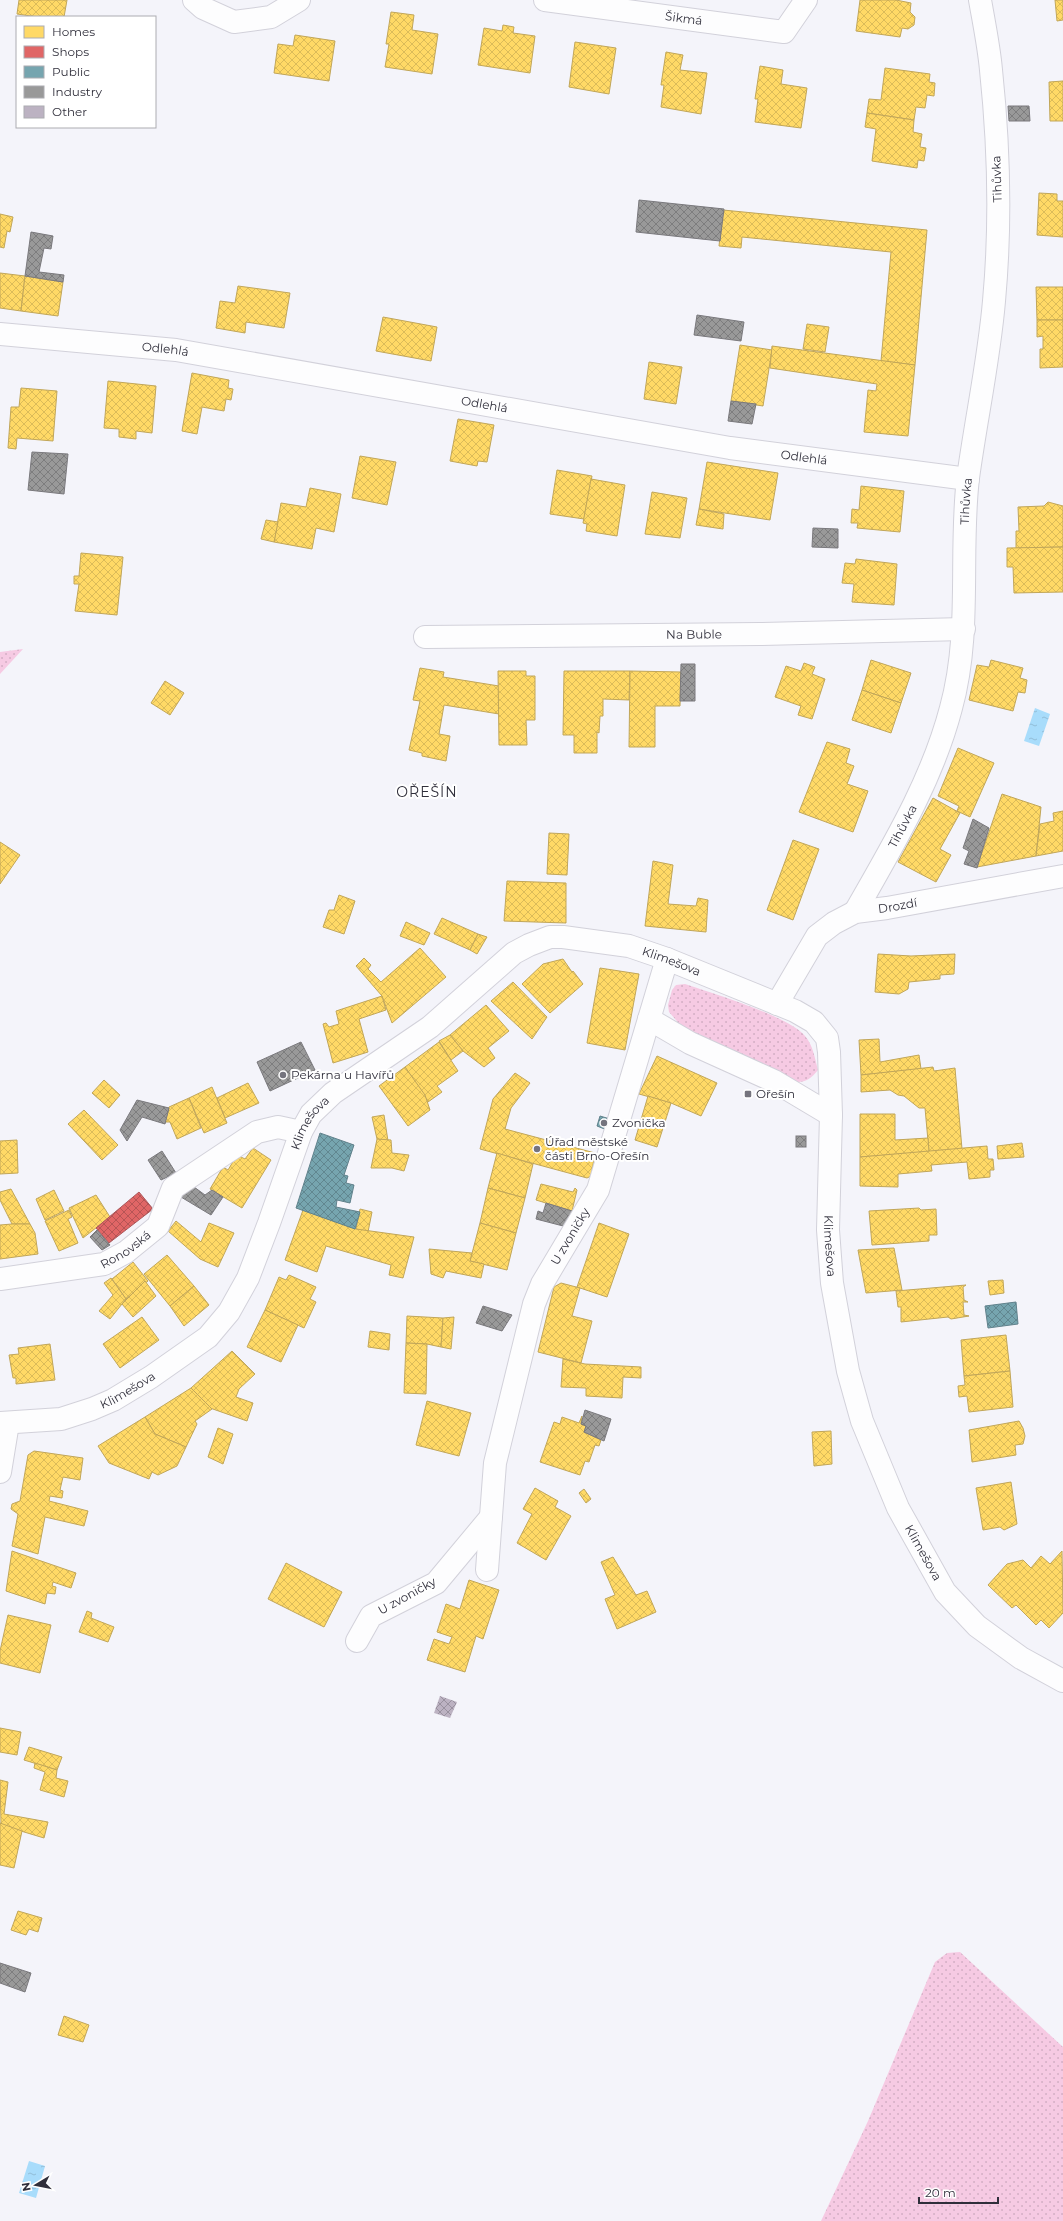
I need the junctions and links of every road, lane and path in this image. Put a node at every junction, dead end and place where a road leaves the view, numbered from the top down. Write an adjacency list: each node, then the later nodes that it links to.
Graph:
1 (194, 0): 2 (street)
2 (299, 0)
3 (545, 0): 4 (street, Šikmá)
4 (806, 0)
5 (980, 0): 7 (street, Tihůvka)
6 (0, 334): 7 (street, Odlehlá)
7 (968, 479): 8 (street, Tihůvka)
8 (964, 629): 9 (street, Na Buble); 11 (street, Tihůvka)
9 (425, 637)
10 (1063, 876): 11 (street, Drozdí)
11 (855, 912): 13 (street, Drozdí)
12 (667, 959): 13 (street, Klimešova); 14 (street, U zvoničky); 16 (street, Klimešova)
13 (777, 1004): 15 (street, Klimešova)
14 (649, 1019): 15 (street); 20 (street, U zvoničky)
15 (831, 1116): 23 (street, Klimešova)
16 (301, 1132): 17 (street, Ronovská); 18 (street, Klimešova)
17 (0, 1280)
18 (4, 1423): 19 (street)
19 (0, 1472)
20 (491, 1517): 21 (street, U zvoničky); 22 (street, U zvoničky)
21 (487, 1570)
22 (358, 1641)
23 (1063, 1681)

